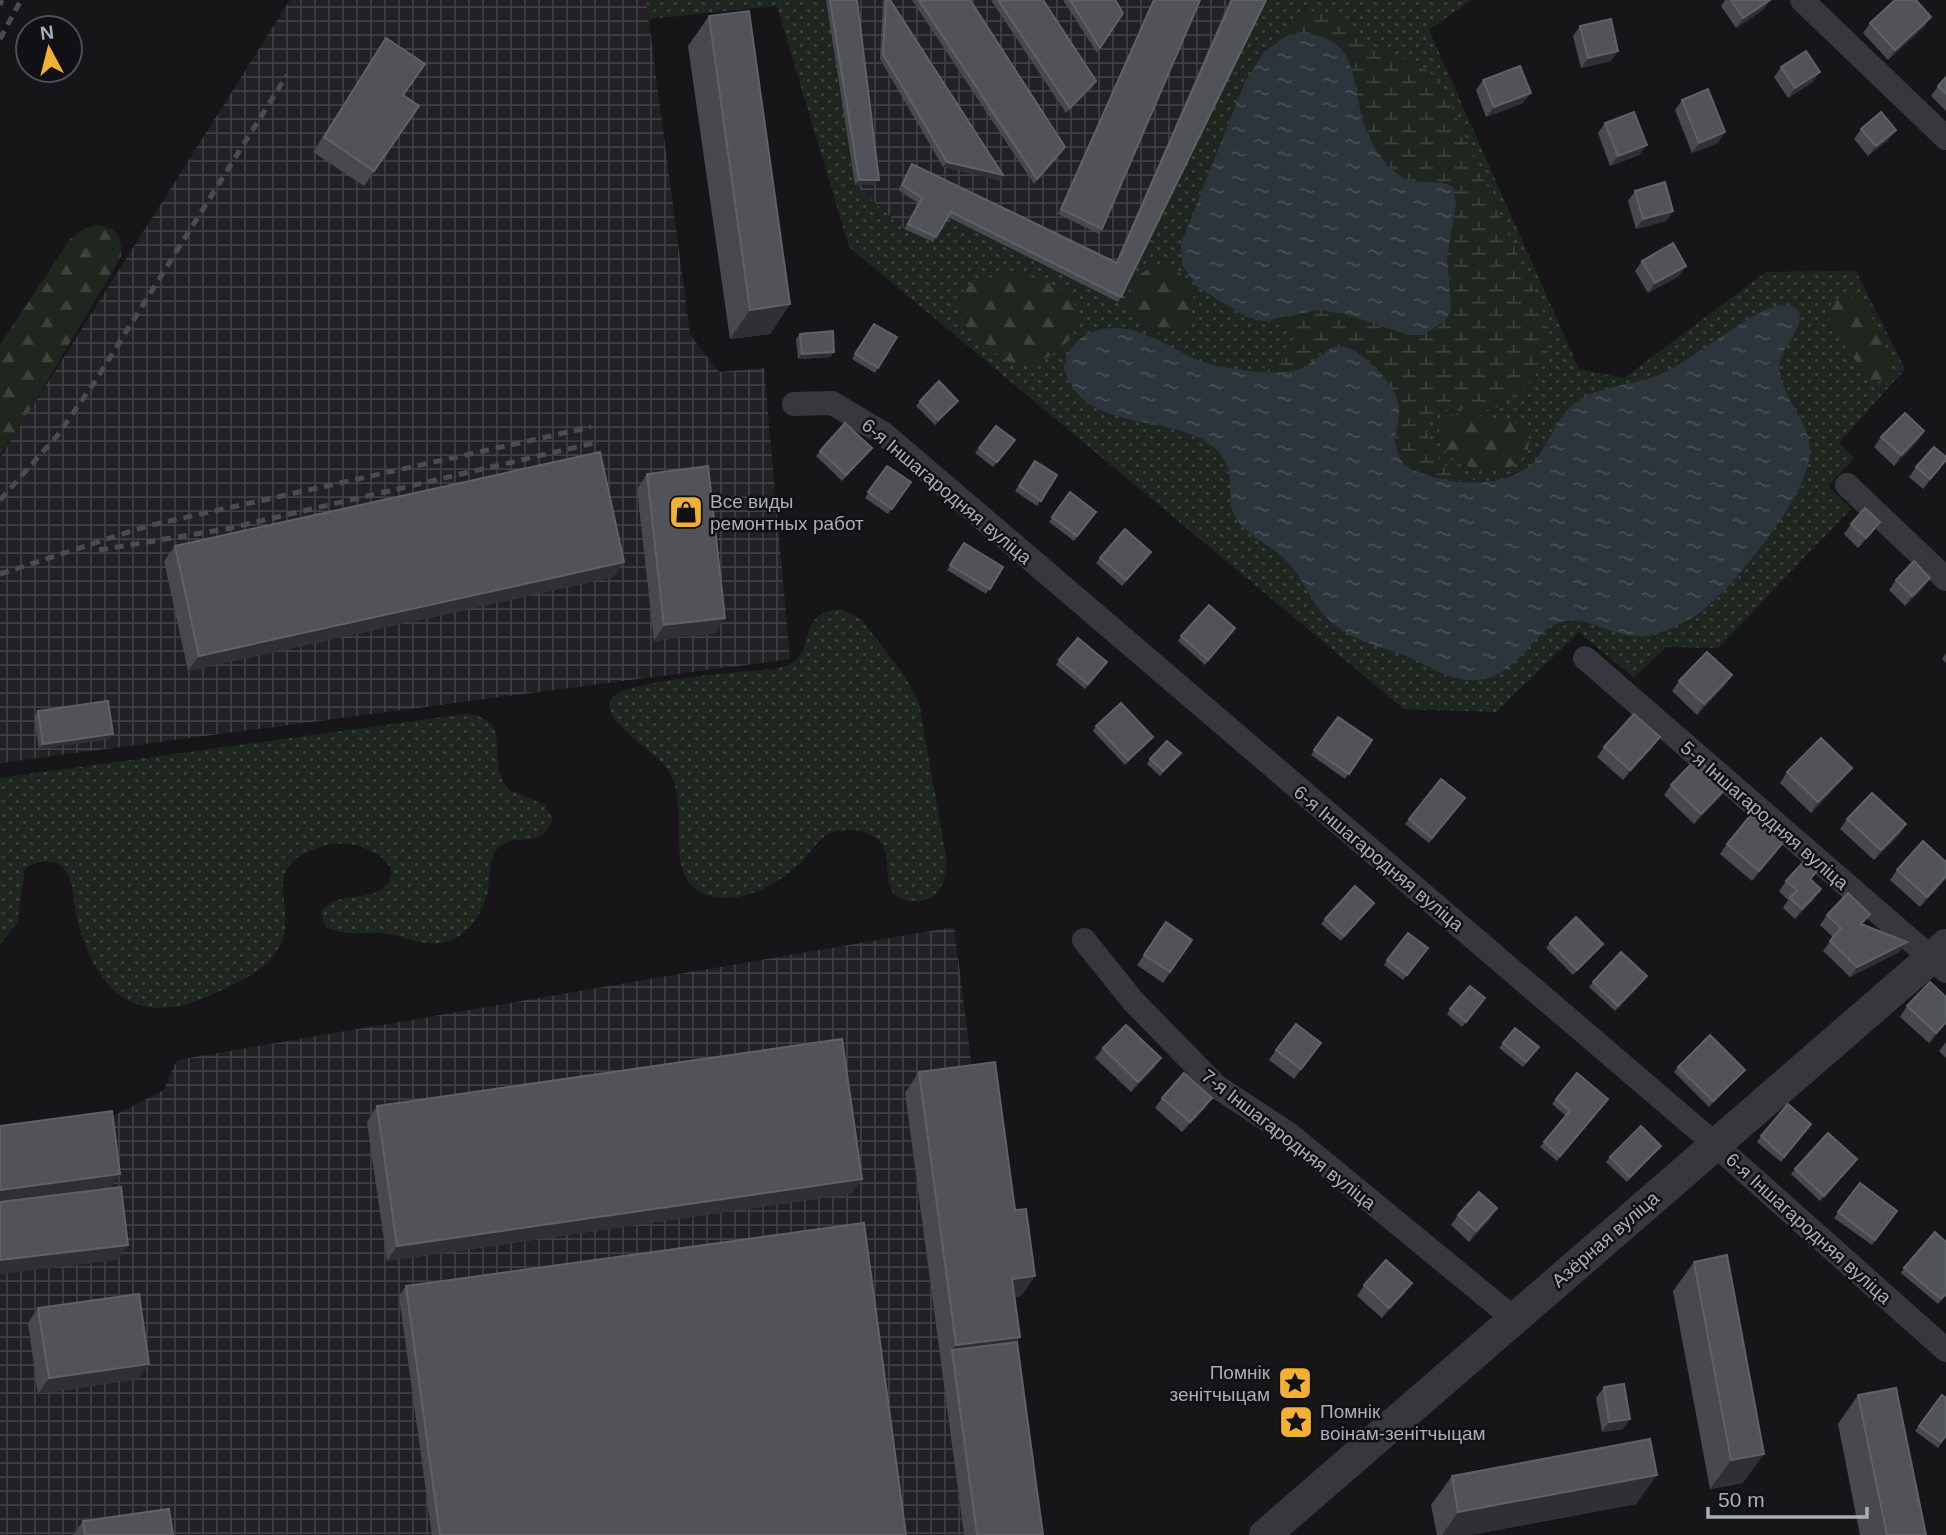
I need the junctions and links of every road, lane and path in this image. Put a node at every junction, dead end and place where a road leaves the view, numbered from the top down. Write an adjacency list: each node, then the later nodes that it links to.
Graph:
1 (1802, 0): 2 (street)
2 (1946, 138)
3 (794, 404): 9 (street, 6-я Іншагародняя вуліца)
4 (1847, 485): 5 (street)
5 (1946, 579)
6 (1585, 657): 8 (street, 5-я Іншагародняя вуліца)
7 (1084, 940): 10 (street, 7-я Іншагародняя вуліца)
8 (1941, 958): 9 (street, Азёрная вуліца)
9 (1714, 1144): 10 (street, Азёрная вуліца); 11 (street, 6-я Іншагародняя вуліца)
10 (1513, 1318): 12 (street, Азёрная вуліца)
11 (1946, 1350)
12 (1265, 1535)

